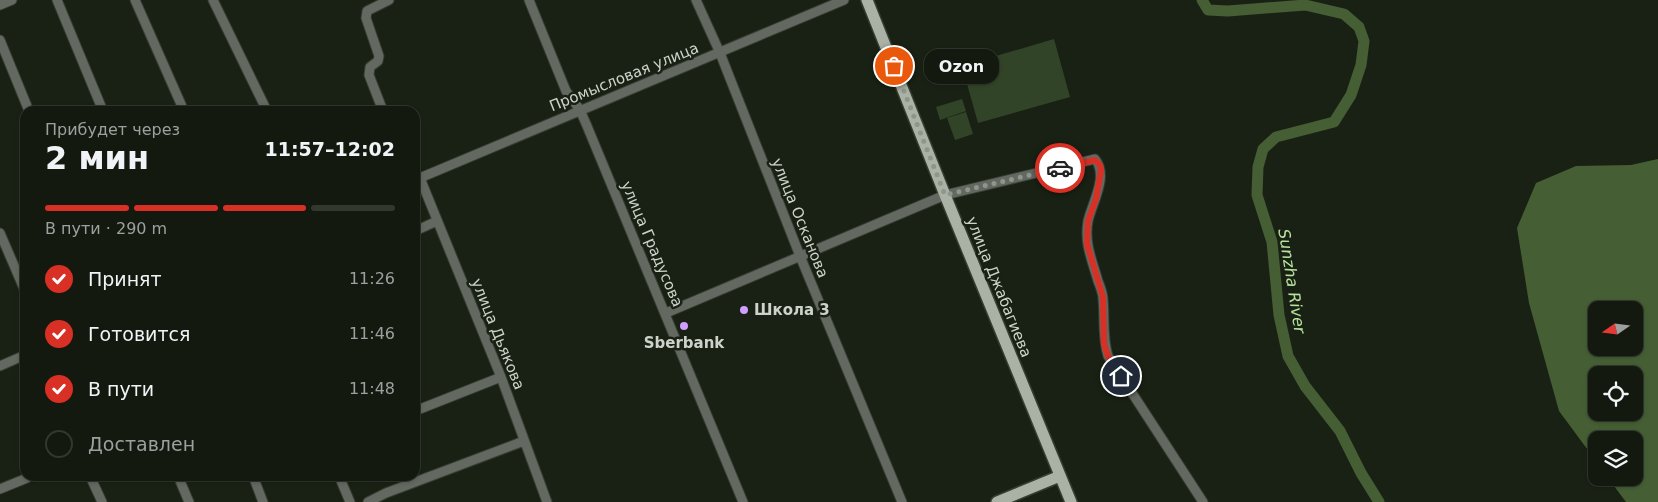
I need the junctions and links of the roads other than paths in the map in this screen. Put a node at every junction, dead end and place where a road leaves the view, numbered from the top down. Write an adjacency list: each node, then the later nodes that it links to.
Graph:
1 (12, 0): 10 (street)
2 (57, 0): 14 (street)
3 (135, 0): 15 (street)
4 (213, 0): 16 (street)
5 (389, 0): 17 (street)
6 (529, 0): 18 (street, улица Градусова)
7 (696, 0): 12 (street, улица Осканова)
8 (844, 0): 12 (street, Промысловая улица)
9 (867, 0): 21 (main road, улица Джабагиева)
10 (0, 5)
11 (0, 40): 13 (street)
12 (720, 53): 18 (street, Промысловая улица); 25 (street, улица Осканова)
13 (27, 106)
14 (102, 106)
15 (182, 106)
16 (265, 106)
17 (381, 106)
18 (580, 110): 19 (street, Промысловая улица); 27 (street, улица Градусова)
19 (420, 178)
20 (420, 185): 22 (street, улица Дьякова)
21 (945, 195): 25 (street); 33 (main road, улица Джабагиева); 52 (street)
22 (437, 221): 23 (street); 30 (street, улица Дьякова)
23 (420, 229)
24 (0, 233): 26 (street)
25 (800, 256): 27 (street); 49 (street, улица Осканова)
26 (20, 279)
27 (666, 313): 48 (street, улица Градусова)
28 (20, 357): 29 (street)
29 (0, 366)
30 (501, 377): 31 (street); 32 (street, улица Дьякова)
31 (420, 409)
32 (524, 441): 34 (street); 47 (street, улица Дьякова)
33 (1060, 476): 50 (main road); 51 (main road, улица Джабагиева)
34 (420, 480)
35 (20, 481): 41 (street)
36 (92, 481): 42 (street)
37 (180, 481): 43 (street)
38 (255, 481): 44 (street)
39 (341, 481): 45 (street)
40 (418, 481): 46 (street)
41 (0, 488)
42 (102, 502)
43 (188, 502)
44 (264, 502)
45 (350, 502)
46 (368, 502)
47 (547, 502)
48 (744, 502)
49 (902, 502)
50 (997, 502)
51 (1071, 502)
52 (1203, 502)

